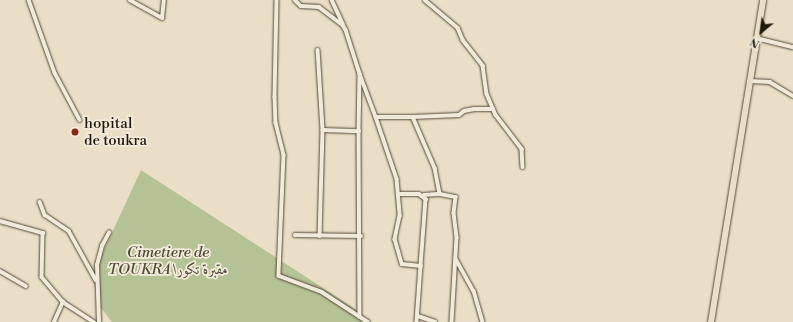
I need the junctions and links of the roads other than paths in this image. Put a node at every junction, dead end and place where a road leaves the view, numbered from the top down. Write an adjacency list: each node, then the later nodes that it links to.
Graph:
1 (29, 0): 19 (street)
2 (130, 0): 3 (street)
3 (164, 0)
4 (277, 0): 39 (street)
5 (295, 0): 9 (street)
6 (332, 0): 9 (street)
7 (425, 0): 16 (street)
8 (763, 0): 10 (highway)
9 (343, 25): 13 (street)
10 (756, 38): 11 (street); 14 (highway)
11 (793, 47)
12 (318, 50): 20 (street)
13 (360, 74): 17 (street); 21 (street)
14 (750, 81): 15 (street); 48 (highway)
15 (793, 96)
16 (494, 109): 18 (street); 22 (street)
17 (376, 117): 18 (street); 23 (street)
18 (413, 117): 24 (street)
19 (80, 120)
20 (323, 130): 21 (street); 30 (street)
21 (359, 131): 31 (street)
22 (523, 167)
23 (398, 194): 25 (street); 33 (street)
24 (440, 194): 25 (street); 32 (street)
25 (424, 195): 33 (street)
26 (40, 202): 35 (street)
27 (0, 221): 37 (street)
28 (109, 233): 35 (street)
29 (295, 236): 30 (street)
30 (320, 236): 31 (street)
31 (361, 236): 39 (street)
32 (456, 259): 46 (street); 47 (street)
33 (421, 266): 38 (street)
34 (0, 271): 36 (street)
35 (96, 280): 42 (street)
36 (26, 286)
37 (63, 302): 40 (street); 41 (street)
38 (418, 316): 44 (street); 45 (street)
39 (360, 317): 43 (street)
40 (54, 322)
41 (94, 322)
42 (99, 322)
43 (368, 322)
44 (417, 322)
45 (435, 322)
46 (452, 322)
47 (483, 322)
48 (711, 322)

